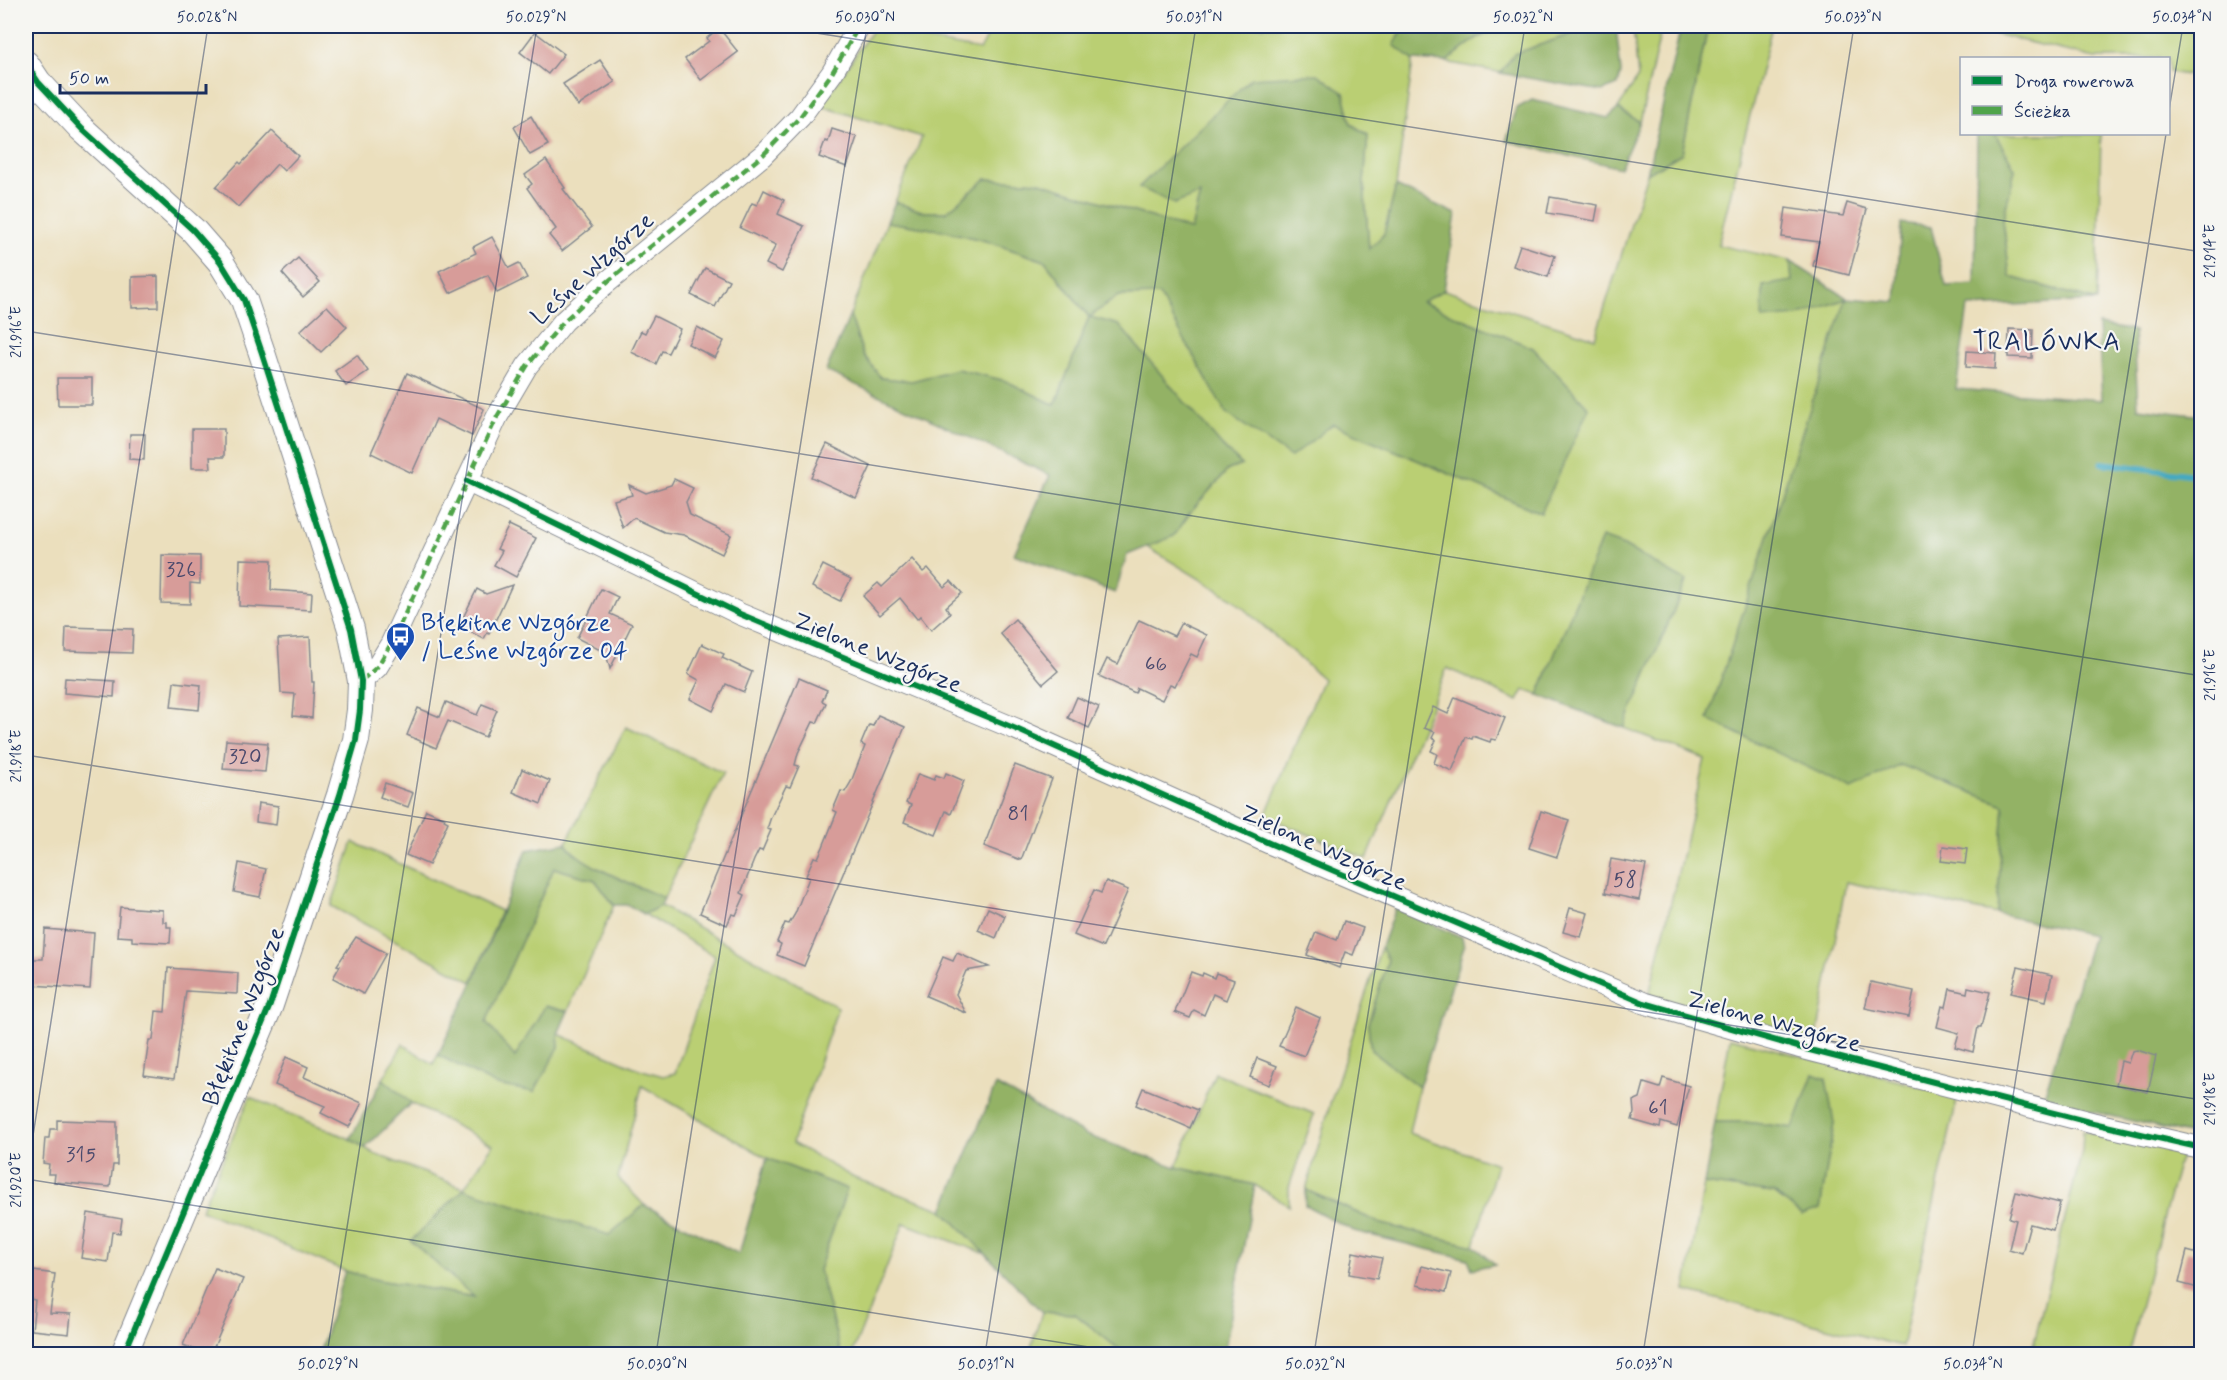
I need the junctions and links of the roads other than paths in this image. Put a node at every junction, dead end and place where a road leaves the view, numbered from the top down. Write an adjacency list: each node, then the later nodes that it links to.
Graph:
1 (860, 26): 3 (street, Leśne Wzgórze)
2 (26, 64): 4 (street, Błękitne Wzgórze)
3 (467, 481): 4 (street, Leśne Wzgórze); 5 (street, Zielone Wzgórze)
4 (361, 681): 6 (street, Błękitne Wzgórze)
5 (2202, 1148)
6 (124, 1354)

